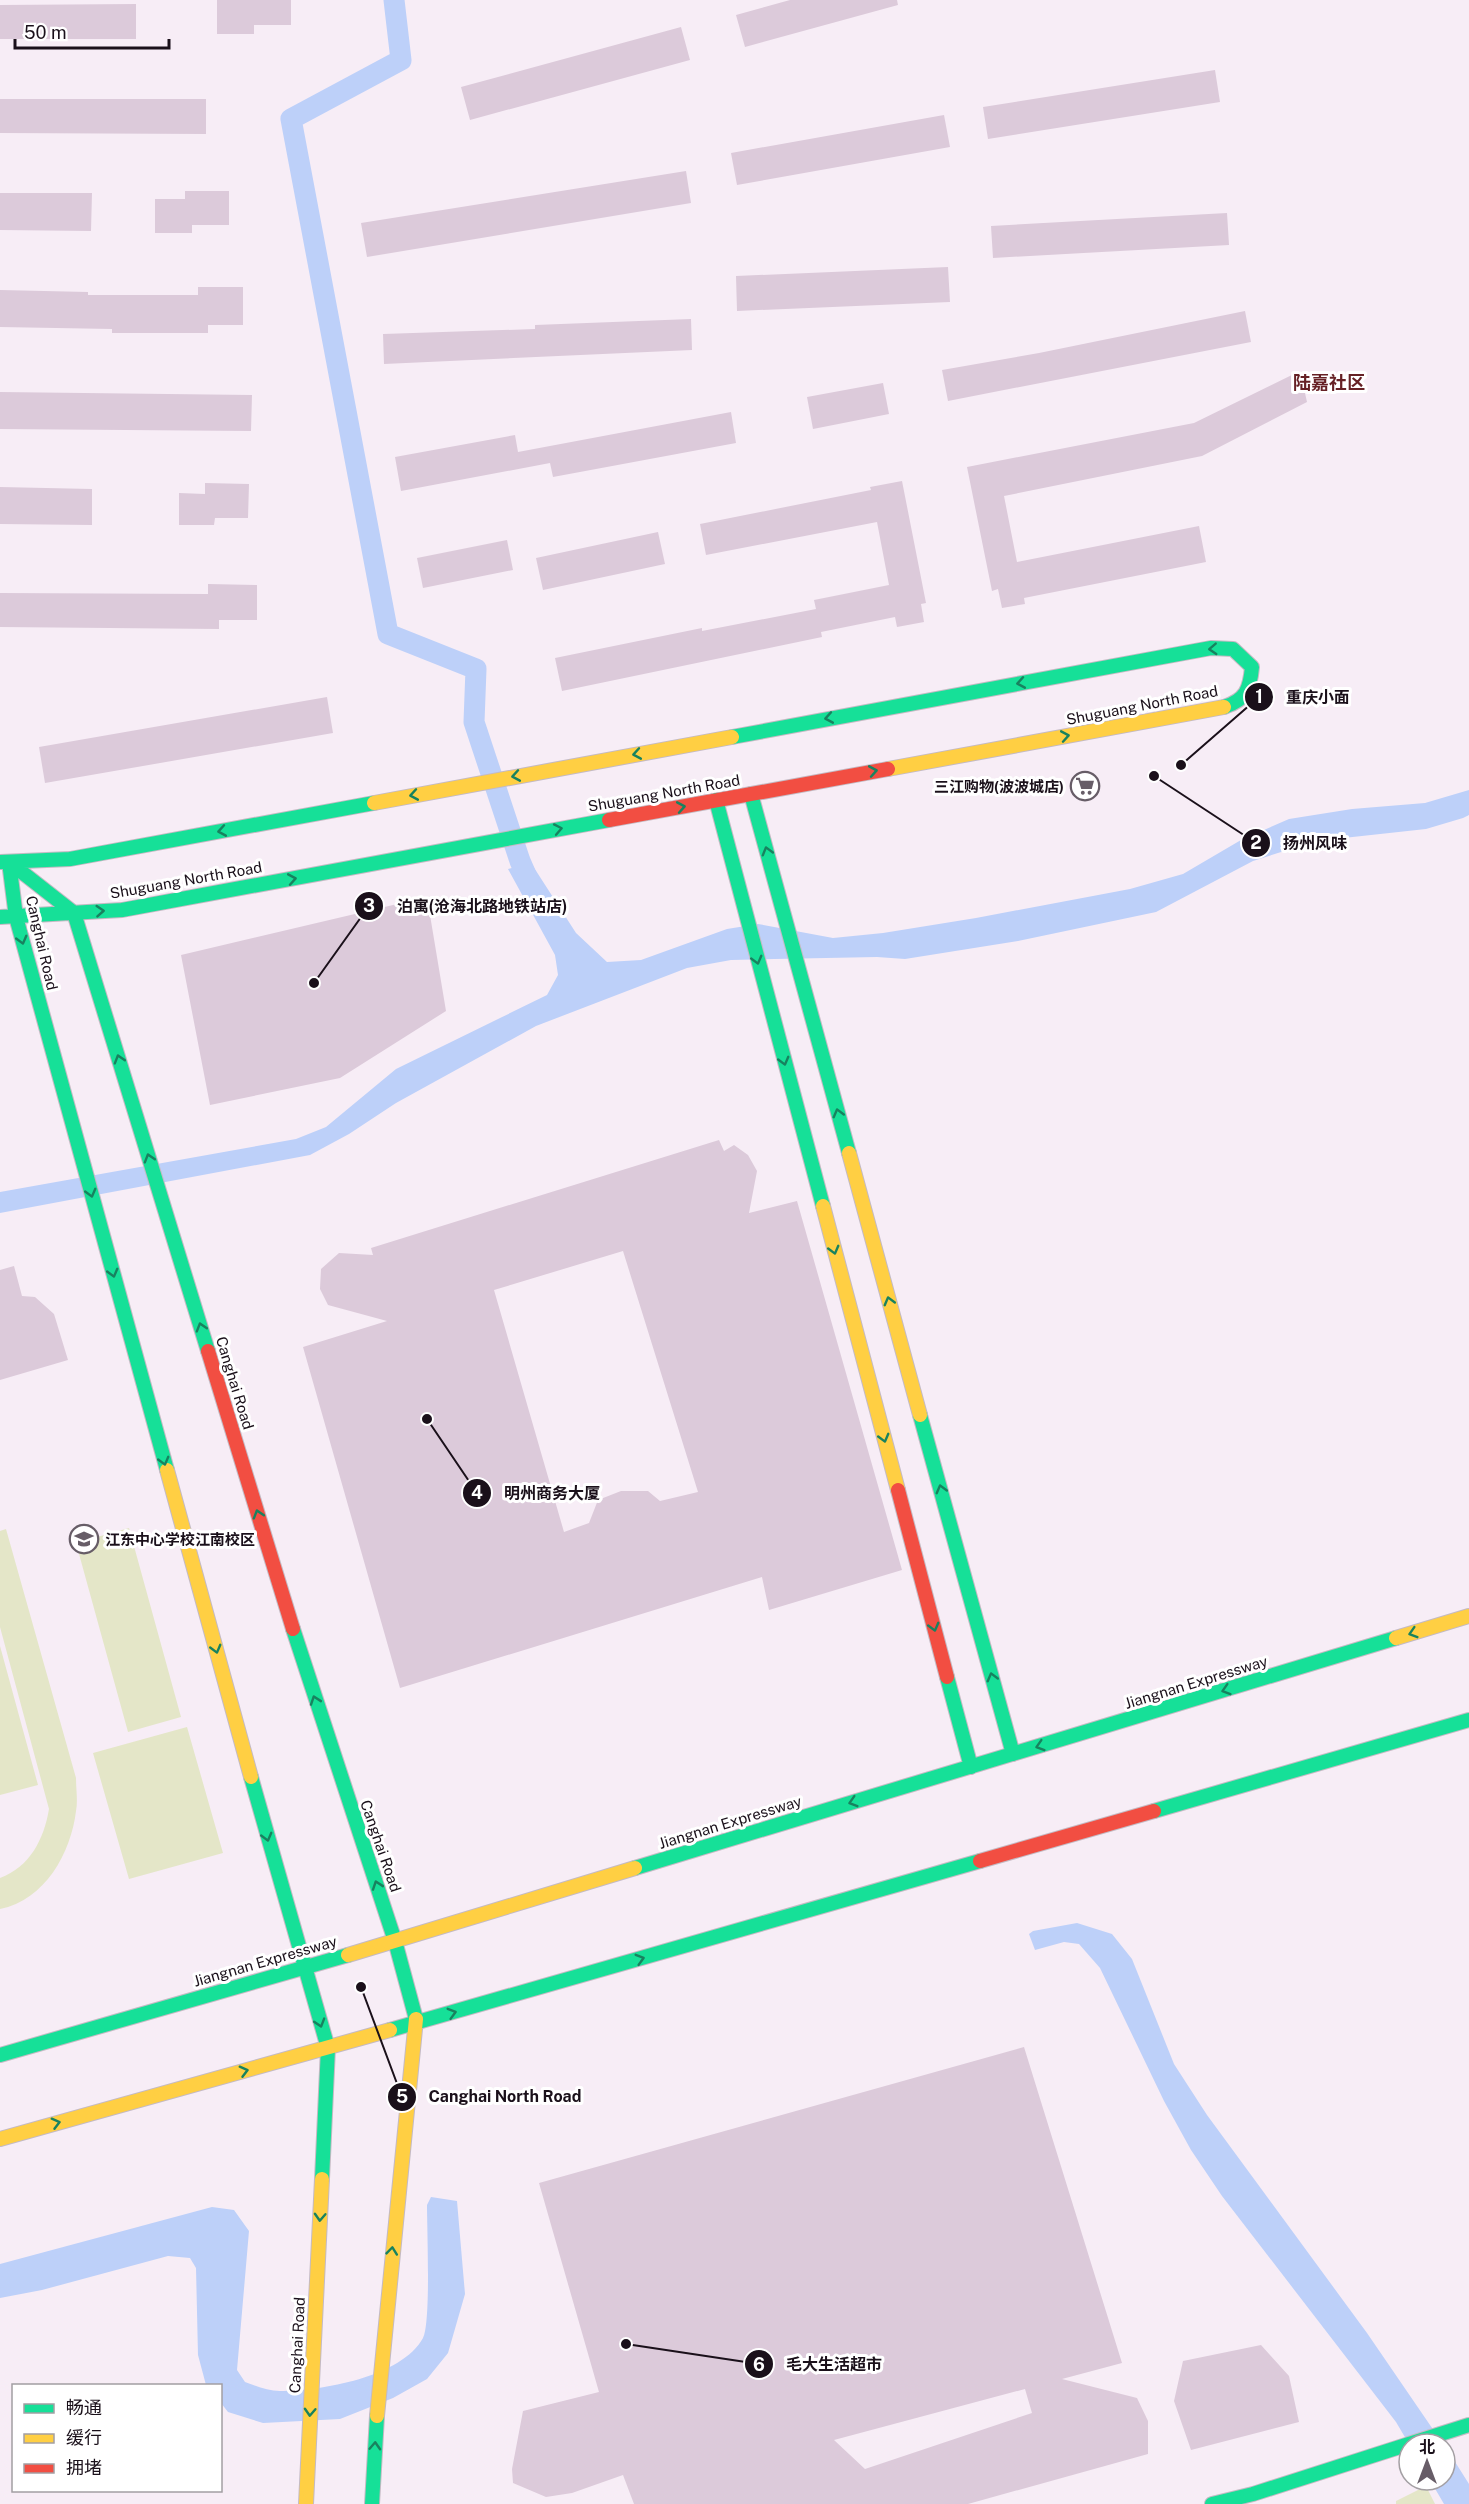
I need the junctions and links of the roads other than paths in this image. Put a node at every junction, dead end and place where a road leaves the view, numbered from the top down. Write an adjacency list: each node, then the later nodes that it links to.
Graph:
1 (751, 794): 2 (main road, Shuguang North Road); 3 (main road, Shuguang North Road, one-way to 3); 9 (main road, one-way to 1)
2 (716, 800): 4 (main road, Shuguang North Road, one-way to 2); 10 (main road, one-way to 10)
3 (4, 862): 4 (main road, Canghai Road); 6 (main road, Canghai Road)
4 (74, 913): 6 (main road, Shuguang North Road); 11 (main road, Canghai Road, one-way to 4)
5 (0, 917): 6 (main road, Shuguang North Road)
6 (16, 917): 12 (main road, Canghai Road, one-way to 12)
7 (1469, 1616): 9 (main road, Jiangnan Expressway, one-way to 9)
8 (1469, 1720): 13 (main road, one-way to 8)
9 (1013, 1754): 10 (main road, Jiangnan Expressway)
10 (971, 1767): 11 (main road, Jiangnan Expressway, one-way to 11)
11 (395, 1941): 12 (main road, Jiangnan Expressway); 13 (main road, Canghai Road)
12 (303, 1968): 14 (main road, Canghai Road, one-way to 14); 15 (main road, Jiangnan Expressway)
13 (417, 2023): 14 (main road); 21 (main road, Canghai Road, one-way to 13)
14 (328, 2048): 16 (main road, one-way to 14); 20 (main road, Canghai Road, one-way to 20)
15 (0, 2055)
16 (0, 2139)
17 (1469, 2425): 18 (main road)
18 (1447, 2432)
19 (1397, 2448): 22 (main road)
20 (306, 2504)
21 (372, 2504)
22 (1212, 2504)

